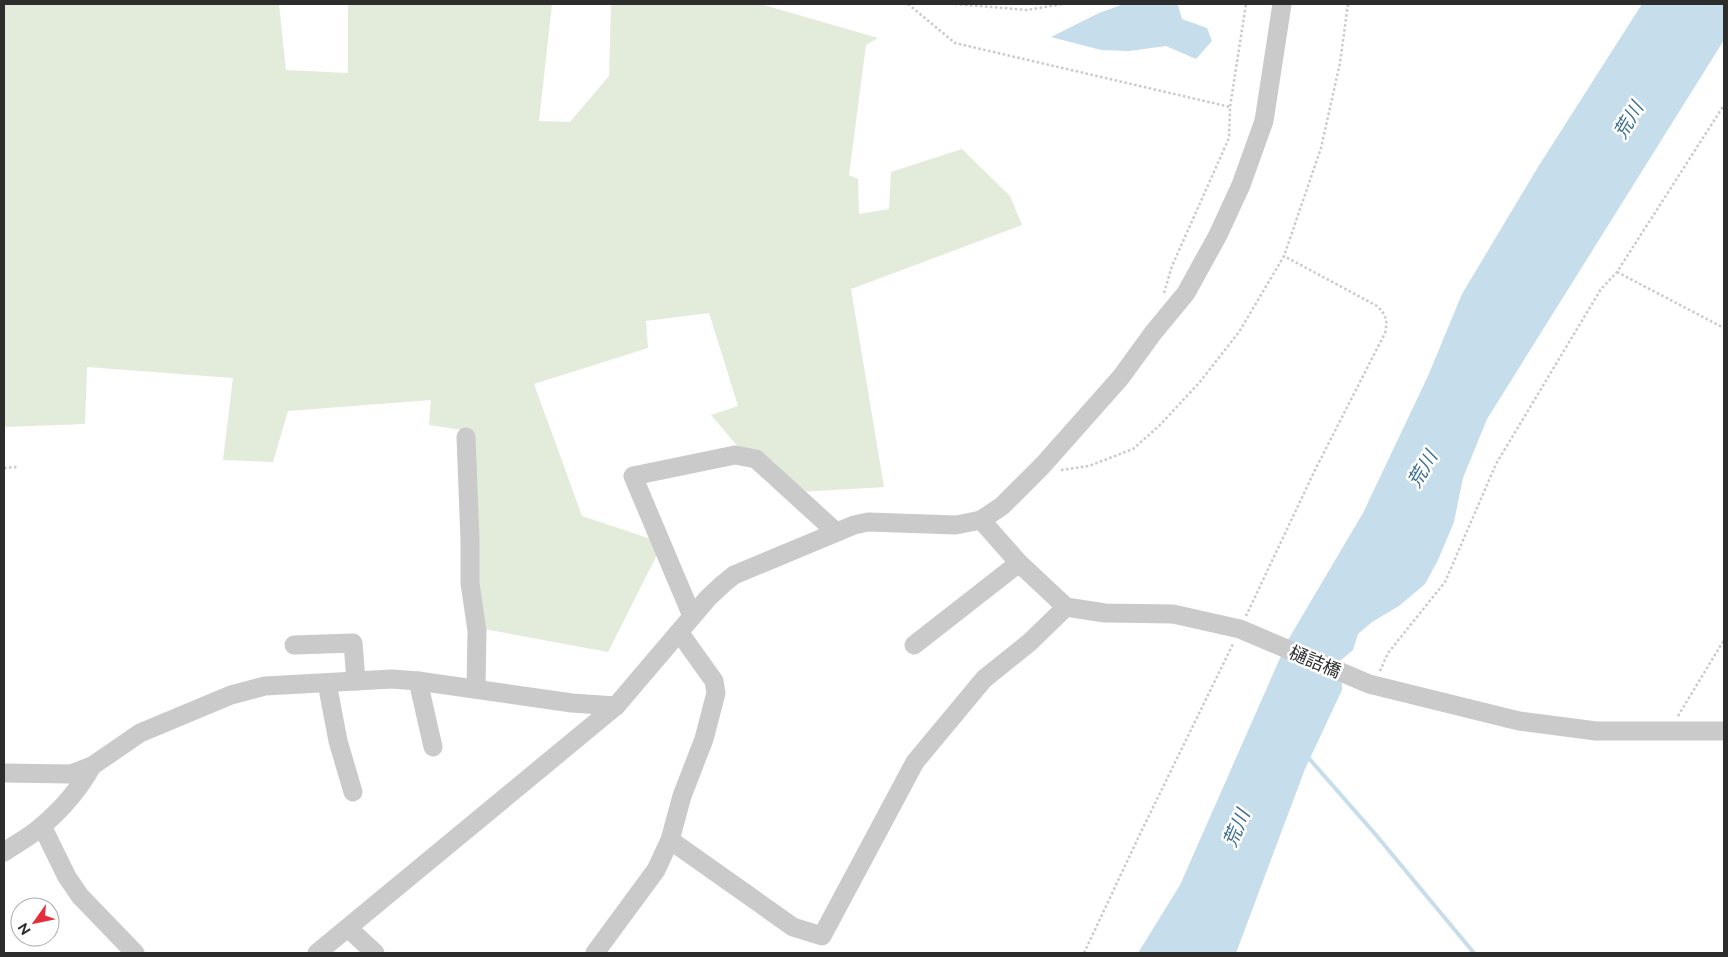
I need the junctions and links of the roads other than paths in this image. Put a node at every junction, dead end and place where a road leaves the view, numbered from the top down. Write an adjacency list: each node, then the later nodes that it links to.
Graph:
1 (1282, 4): 3 (street)
2 (466, 437): 14 (street)
3 (981, 520): 4 (street); 5 (street)
4 (836, 532): 7 (street); 7 (street)
5 (1020, 563): 6 (street); 10 (street)
6 (1066, 606): 16 (street, 樋詰橋); 22 (street)
7 (692, 616): 8 (street)
8 (679, 632): 15 (street); 22 (street)
9 (294, 645): 11 (street)
10 (914, 645)
11 (356, 681): 12 (street); 13 (street)
12 (418, 681): 14 (street); 17 (street)
13 (327, 683): 18 (street); 20 (street)
14 (476, 689): 15 (street)
15 (616, 706): 24 (street)
16 (1724, 732)
17 (433, 747)
18 (92, 766): 19 (street); 21 (street)
19 (4, 773)
20 (353, 792)
21 (42, 826): 23 (street); 25 (street)
22 (670, 840): 28 (street)
23 (4, 852)
24 (348, 928): 26 (street); 27 (street)
25 (135, 953)
26 (317, 953)
27 (375, 953)
28 (595, 953)

